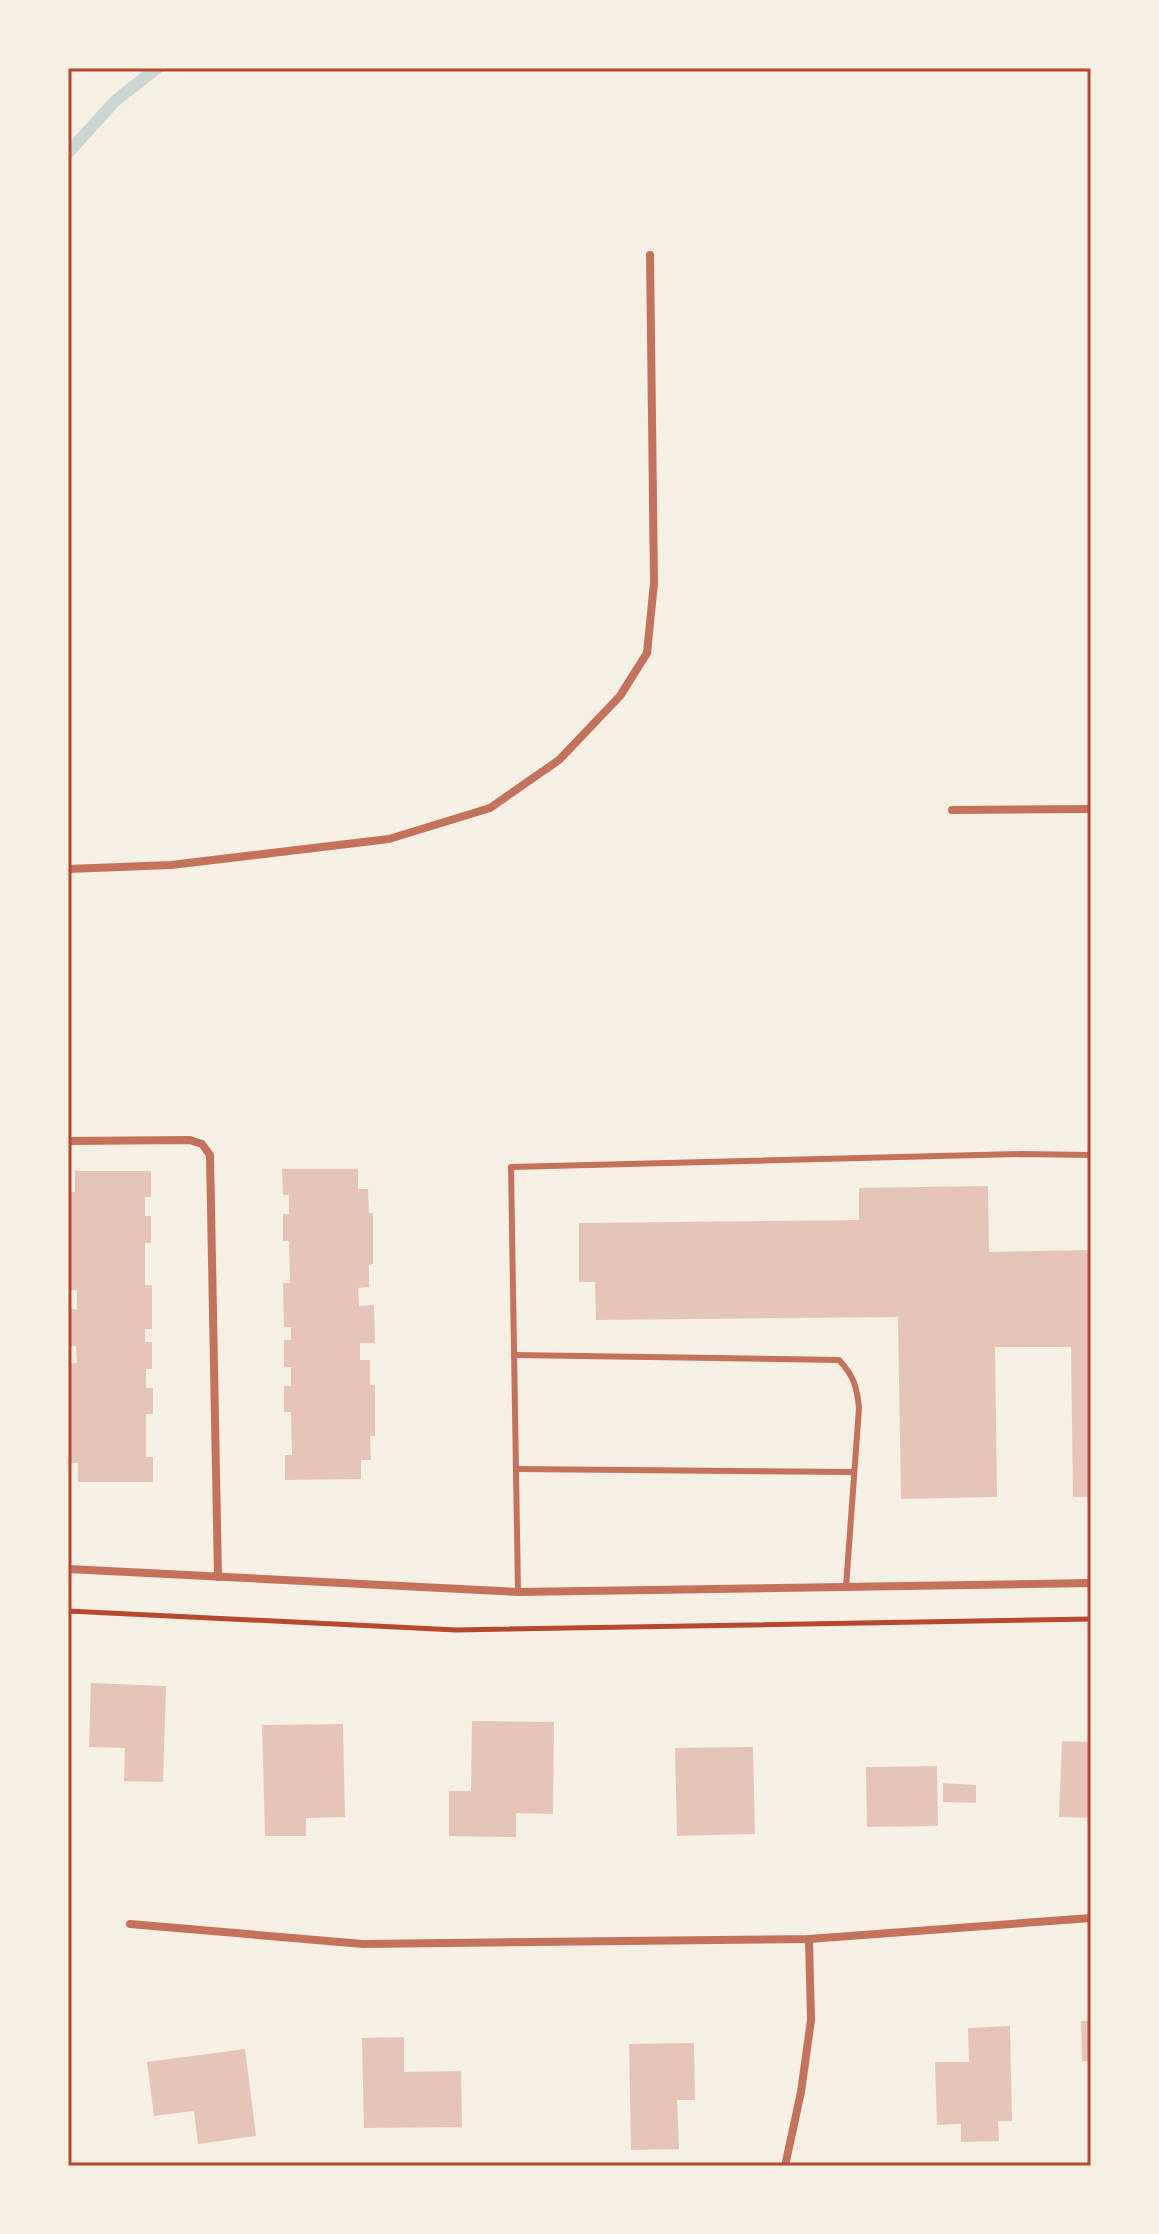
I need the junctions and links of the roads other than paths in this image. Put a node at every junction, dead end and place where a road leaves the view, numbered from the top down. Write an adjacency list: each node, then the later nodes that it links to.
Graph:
1 (650, 255): 4 (street)
2 (1091, 809): 3 (street)
3 (952, 810)
4 (68, 869)
5 (68, 1141): 11 (street)
6 (1091, 1155): 7 (lane)
7 (514, 1355): 8 (lane); 9 (lane)
8 (516, 1469): 9 (lane); 14 (lane)
9 (853, 1472): 13 (lane)
10 (68, 1569): 11 (street)
11 (218, 1577): 14 (street)
12 (1091, 1583): 13 (street)
13 (846, 1587): 14 (street)
14 (518, 1592)
15 (1091, 1918): 17 (street)
16 (130, 1924): 17 (street)
17 (809, 1939): 18 (street)
18 (785, 2166)

